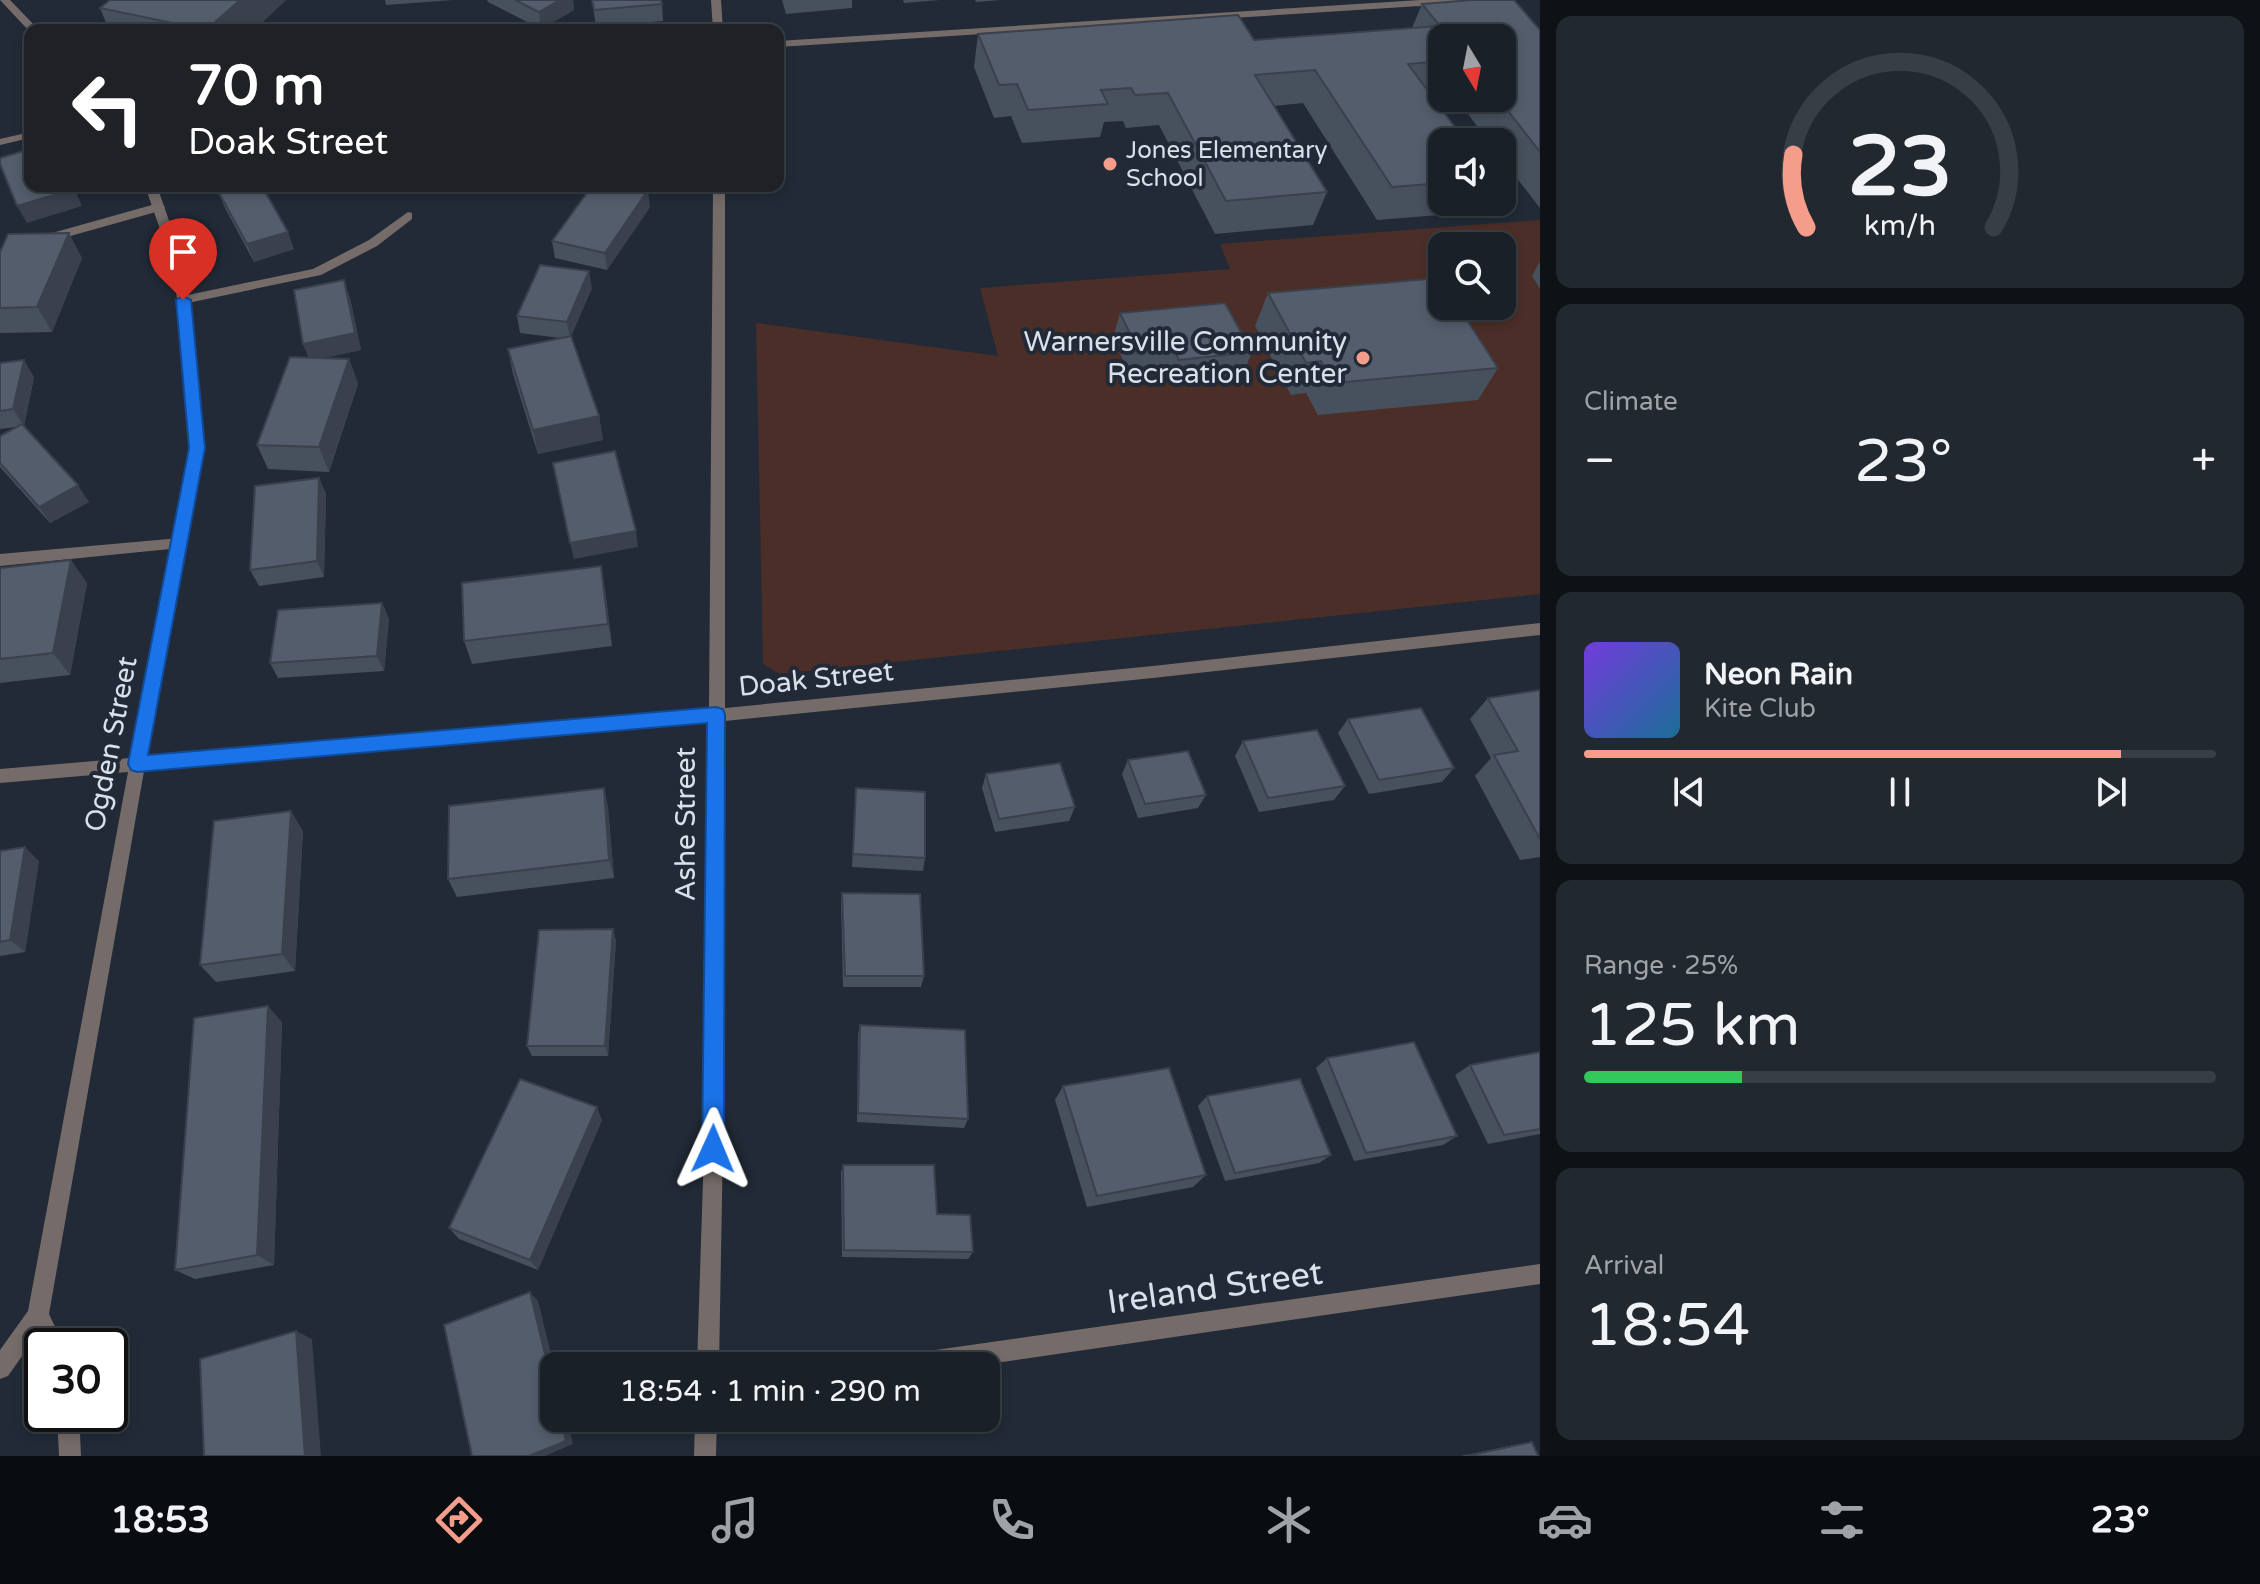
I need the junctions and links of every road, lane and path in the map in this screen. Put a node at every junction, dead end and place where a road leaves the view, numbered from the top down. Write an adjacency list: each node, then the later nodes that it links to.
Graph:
1 (4, 0): 5 (street)
2 (716, 0): 6 (street)
3 (1467, 0): 4 (street)
4 (1428, 1): 7 (street)
5 (28, 24)
6 (718, 24)
7 (784, 44)
8 (24, 136): 9 (street)
9 (0, 142)
10 (153, 192): 12 (street, Ogden Street)
11 (719, 192): 19 (street, Ashe Street)
12 (159, 207): 14 (street); 15 (street, Ogden Street)
13 (408, 216): 15 (street)
14 (29, 244)
15 (183, 300): 16 (street, Ogden Street)
16 (180, 543): 17 (street); 20 (street, Ogden Street)
17 (0, 560)
18 (1540, 629): 19 (street, Doak Street)
19 (716, 715): 20 (street, Doak Street); 25 (street, Ashe Street)
20 (137, 764): 21 (street, Doak Street); 23 (street, Ogden Street)
21 (0, 776)
22 (1540, 1274): 26 (street, Ireland Street)
23 (38, 1315): 24 (street); 27 (street, Ogden Street)
24 (44, 1328)
25 (708, 1352)
26 (997, 1352)
27 (0, 1368)
28 (69, 1432): 30 (street)
29 (706, 1432): 31 (street)
30 (70, 1456)
31 (705, 1456)

